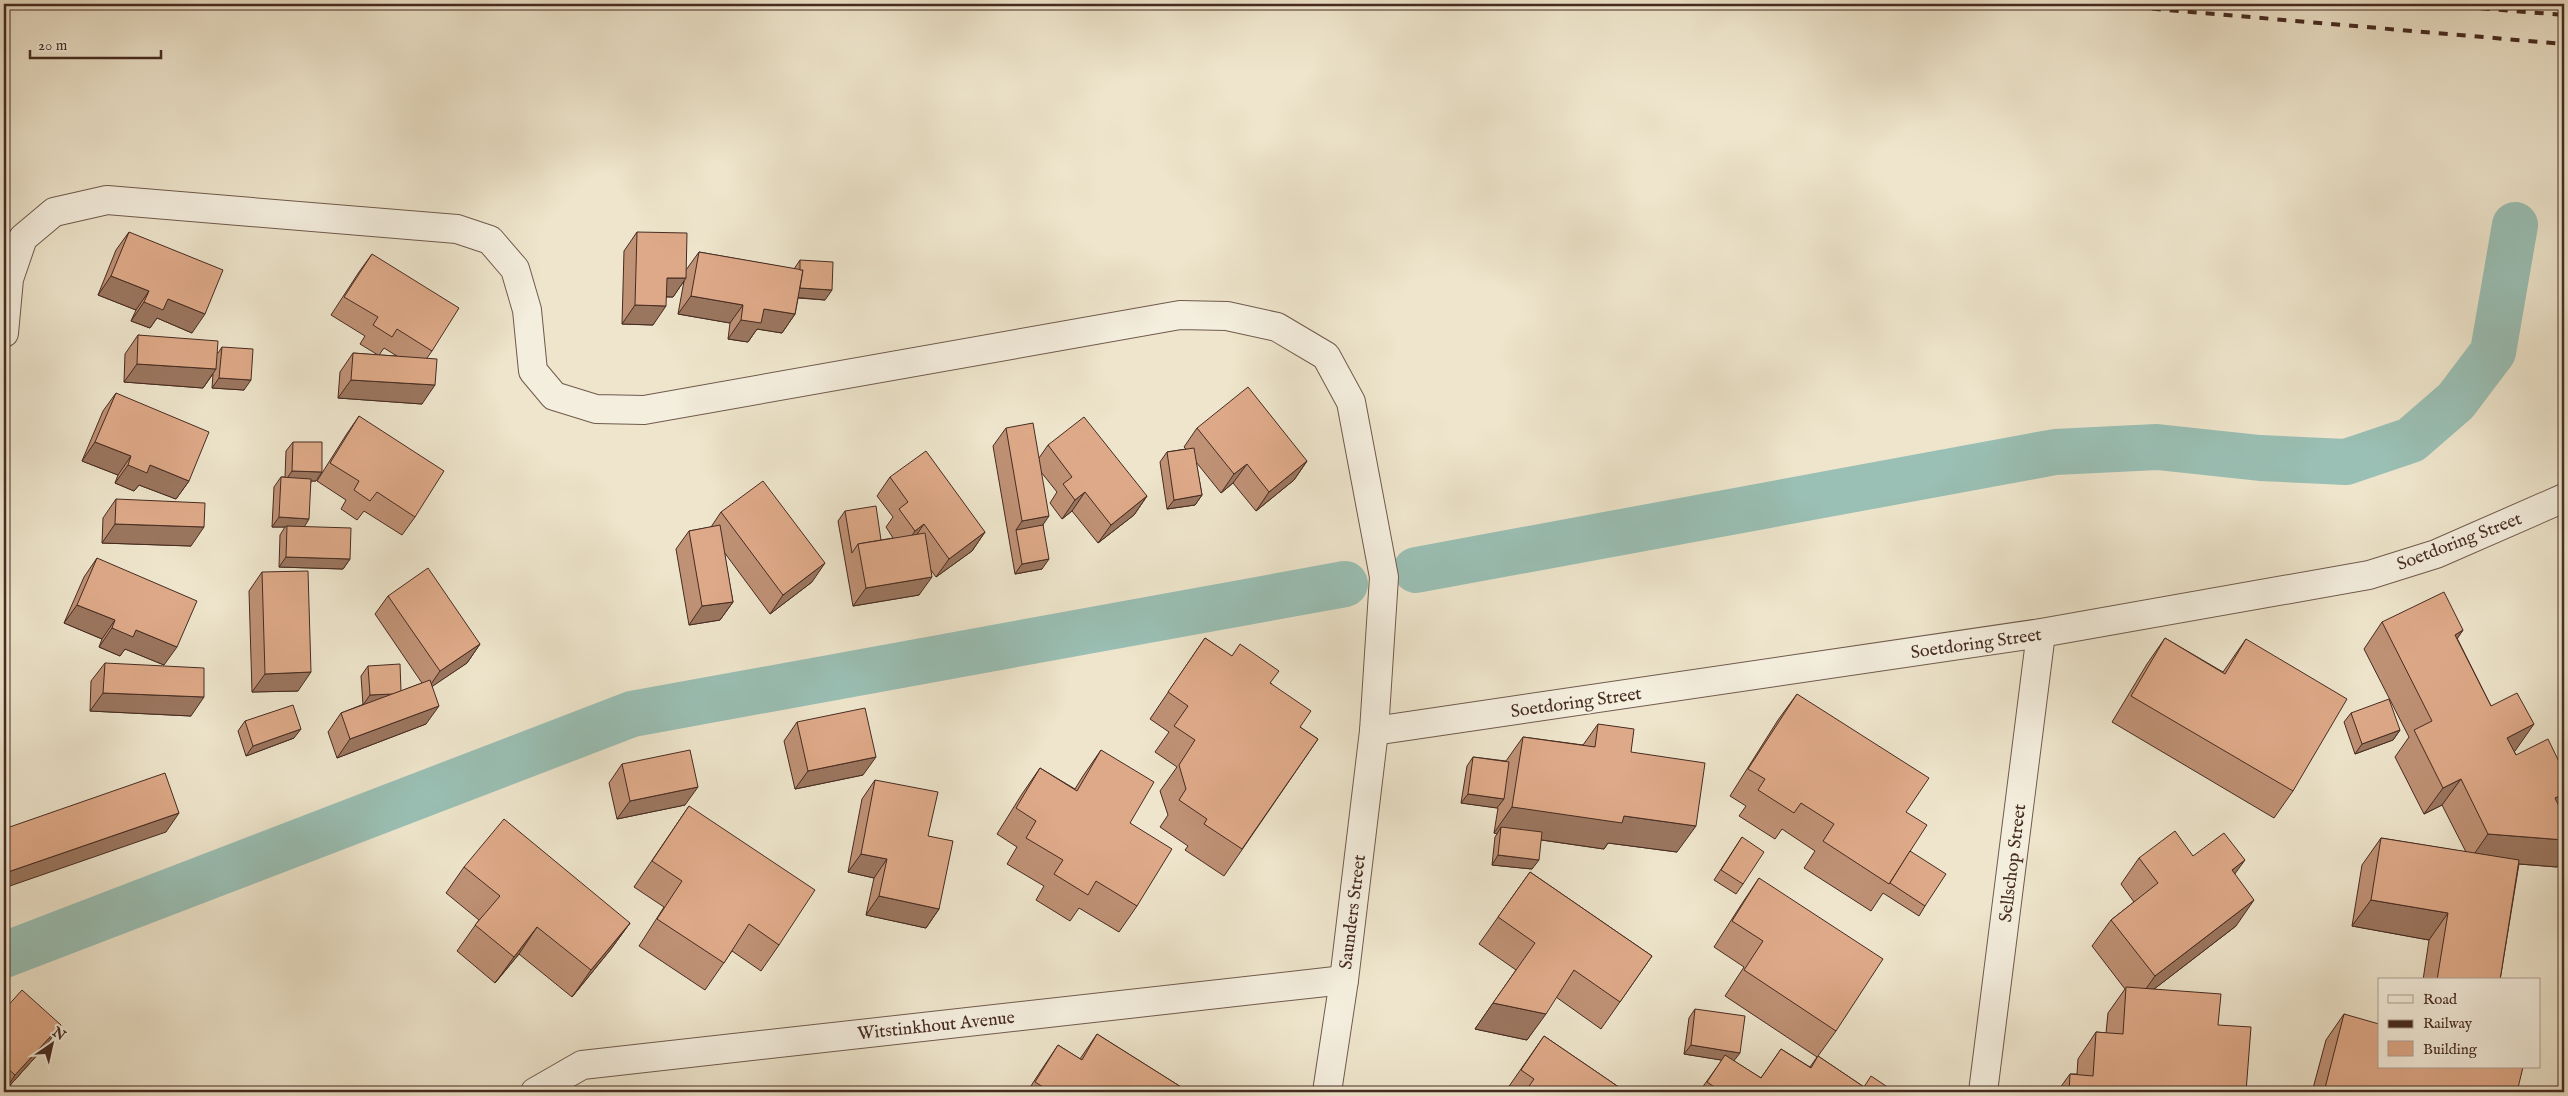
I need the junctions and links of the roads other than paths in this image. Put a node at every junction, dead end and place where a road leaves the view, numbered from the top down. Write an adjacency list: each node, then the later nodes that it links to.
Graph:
1 (4, 333): 4 (street, Saunders Street)
2 (2563, 503): 3 (street, Soetdoring Street)
3 (2041, 633): 4 (street, Soetdoring Street); 8 (street, Sellschop Street)
4 (1374, 731): 5 (street, Saunders Street)
5 (1344, 980): 6 (street, Witstinkhout Avenue); 7 (street, Saunders Street)
6 (535, 1092)
7 (1327, 1092)
8 (1983, 1092)

